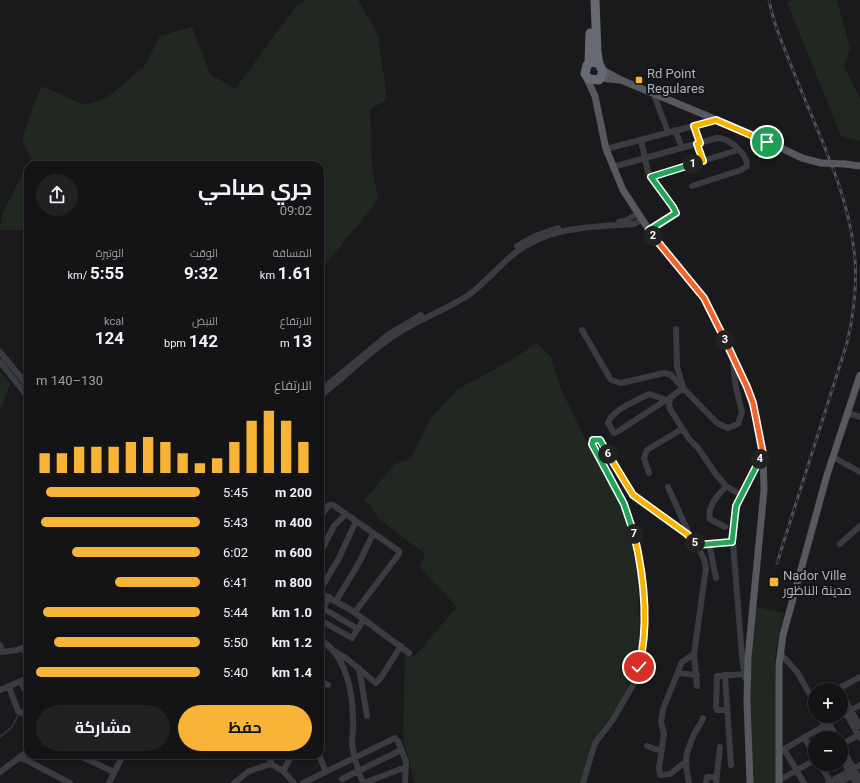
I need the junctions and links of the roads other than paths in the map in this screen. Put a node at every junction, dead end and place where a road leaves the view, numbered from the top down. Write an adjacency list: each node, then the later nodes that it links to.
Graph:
1 (590, 0): 3 (highway)
2 (595, 0): 4 (highway)
3 (589, 63): 4 (highway); 5 (highway)
4 (600, 73): 5 (highway); 6 (main road); 7 (main road)
5 (586, 77): 7 (main road)
6 (654, 94): 8 (main road); 11 (street)
7 (595, 96): 15 (main road)
8 (716, 120): 9 (street); 19 (main road, bridge)
9 (694, 126): 10 (street); 13 (street)
10 (675, 130): 11 (street); 14 (street)
11 (668, 132): 12 (street)
12 (640, 140): 15 (street); 17 (street)
13 (699, 143): 14 (street); 16 (street); 18 (street)
14 (682, 148): 17 (street)
15 (606, 149): 20 (main road)
16 (738, 150): 18 (street); 22 (street)
17 (645, 159): 20 (street); 21 (street)
18 (703, 161): 21 (street)
19 (860, 166)
20 (613, 167): 23 (main road)
21 (651, 177): 26 (street)
22 (692, 186)
23 (637, 214): 24 (main road); 25 (street)
24 (641, 220): 25 (street); 26 (main road)
25 (626, 223): 35 (street); 38 (street)
26 (649, 230): 30 (main road)
27 (676, 329): 36 (street)
28 (582, 330): 36 (street)
29 (0, 352): 33 (street)
30 (733, 358): 36 (street); 43 (main road)
31 (0, 362): 33 (street)
32 (860, 374): 40 (main road)
33 (16, 376): 34 (street); 37 (street)
34 (24, 383)
35 (324, 388)
36 (683, 388): 39 (street)
37 (24, 390)
38 (324, 393)
39 (668, 400): 39 (street); 42 (street)
40 (848, 413): 41 (street); 44 (main road)
41 (860, 417)
42 (682, 429): 46 (street); 47 (street)
43 (763, 454): 49 (street); 95 (main road)
44 (833, 458): 45 (street); 78 (main road)
45 (860, 472)
46 (649, 473)
47 (726, 486): 49 (street); 54 (street)
48 (668, 487): 56 (street)
49 (741, 495): 57 (street)
50 (324, 512): 51 (street)
51 (346, 514): 52 (street); 60 (street)
52 (356, 521): 55 (street); 63 (street)
53 (860, 526): 59 (street)
54 (725, 527)
55 (373, 534): 66 (street); 68 (street)
56 (690, 537): 61 (street); 154 (street)
57 (732, 542): 58 (street); 82 (street)
58 (709, 544): 61 (street); 62 (street)
59 (840, 544)
60 (324, 545)
61 (697, 545): 79 (street)
62 (716, 578)
63 (324, 583)
64 (324, 595): 65 (street)
65 (329, 598): 66 (street); 67 (street)
66 (336, 601): 68 (street)
67 (324, 609): 71 (street)
68 (355, 612): 69 (street)
69 (364, 619): 71 (street); 74 (street)
70 (324, 622): 71 (street)
71 (358, 629)
72 (324, 643): 76 (street)
73 (0, 645): 75 (street)
74 (401, 646): 77 (street); 80 (street)
75 (24, 647)
76 (334, 651): 80 (street); 120 (street)
77 (409, 653)
78 (780, 653): 97 (street); 100 (main road)
79 (694, 654): 81 (street); 84 (street)
80 (359, 668): 103 (street)
81 (678, 673): 84 (street); 117 (street)
82 (745, 674): 83 (street); 95 (street)
83 (725, 675): 99 (street); 99 (street)
84 (697, 676): 91 (street)
85 (858, 678): 89 (street); 92 (street)
86 (24, 680): 87 (street)
87 (21, 682): 93 (street); 94 (street)
88 (324, 683): 90 (street)
89 (848, 684)
90 (328, 685)
91 (697, 686)
92 (860, 686)
93 (9, 687): 96 (street); 102 (street)
94 (24, 688)
95 (747, 688): 157 (main road)
96 (0, 690)
97 (808, 690)
98 (860, 705): 101 (street)
99 (727, 710): 130 (street)
100 (779, 712): 116 (main road); 147 (main road)
101 (849, 712): 105 (street); 106 (street); 109 (street)
102 (24, 714)
103 (367, 716)
104 (703, 718): 127 (street)
105 (826, 724): 107 (street); 108 (street); 110 (street)
106 (860, 726)
107 (828, 731)
108 (832, 731)
109 (859, 736): 111 (street)
110 (804, 737): 112 (street); 116 (street)
111 (848, 742)
112 (808, 744)
113 (647, 746): 117 (street)
114 (720, 747): 143 (street)
115 (401, 750): 120 (street); 134 (street); 137 (street)
116 (782, 750): 136 (street); 147 (main road)
117 (661, 751): 127 (street)
118 (24, 754): 119 (street)
119 (20, 757): 139 (street); 148 (street)
120 (356, 757): 133 (street); 137 (street)
121 (86, 759): 140 (street)
122 (121, 759): 140 (street)
123 (270, 759): 128 (street)
124 (290, 759): 135 (street)
125 (321, 759): 141 (street)
126 (848, 761): 142 (street)
127 (684, 763): 155 (street)
128 (271, 764): 135 (street); 150 (street)
129 (808, 764): 136 (street)
130 (730, 765)
131 (860, 765): 142 (street)
132 (848, 766): 142 (street)
133 (336, 767): 141 (street); 145 (street)
134 (406, 767): 152 (street); 153 (street)
135 (283, 770): 146 (street)
136 (796, 770): 147 (street); 158 (street)
137 (358, 771): 145 (street); 152 (street)
138 (824, 771): 159 (street)
139 (0, 772)
140 (114, 772): 149 (street)
141 (326, 772): 151 (street)
142 (853, 772): 144 (street); 159 (street); 160 (street); 161 (street)
143 (717, 780): 156 (street)
144 (860, 780)
145 (343, 781)
146 (290, 782)
147 (780, 782)
148 (70, 783)
149 (109, 783)
150 (234, 783)
151 (303, 783)
152 (363, 783)
153 (405, 783)
154 (583, 783)
155 (689, 783)
156 (706, 783)
157 (750, 783)
158 (804, 783)
159 (830, 783)
160 (839, 783)
161 (856, 783)

